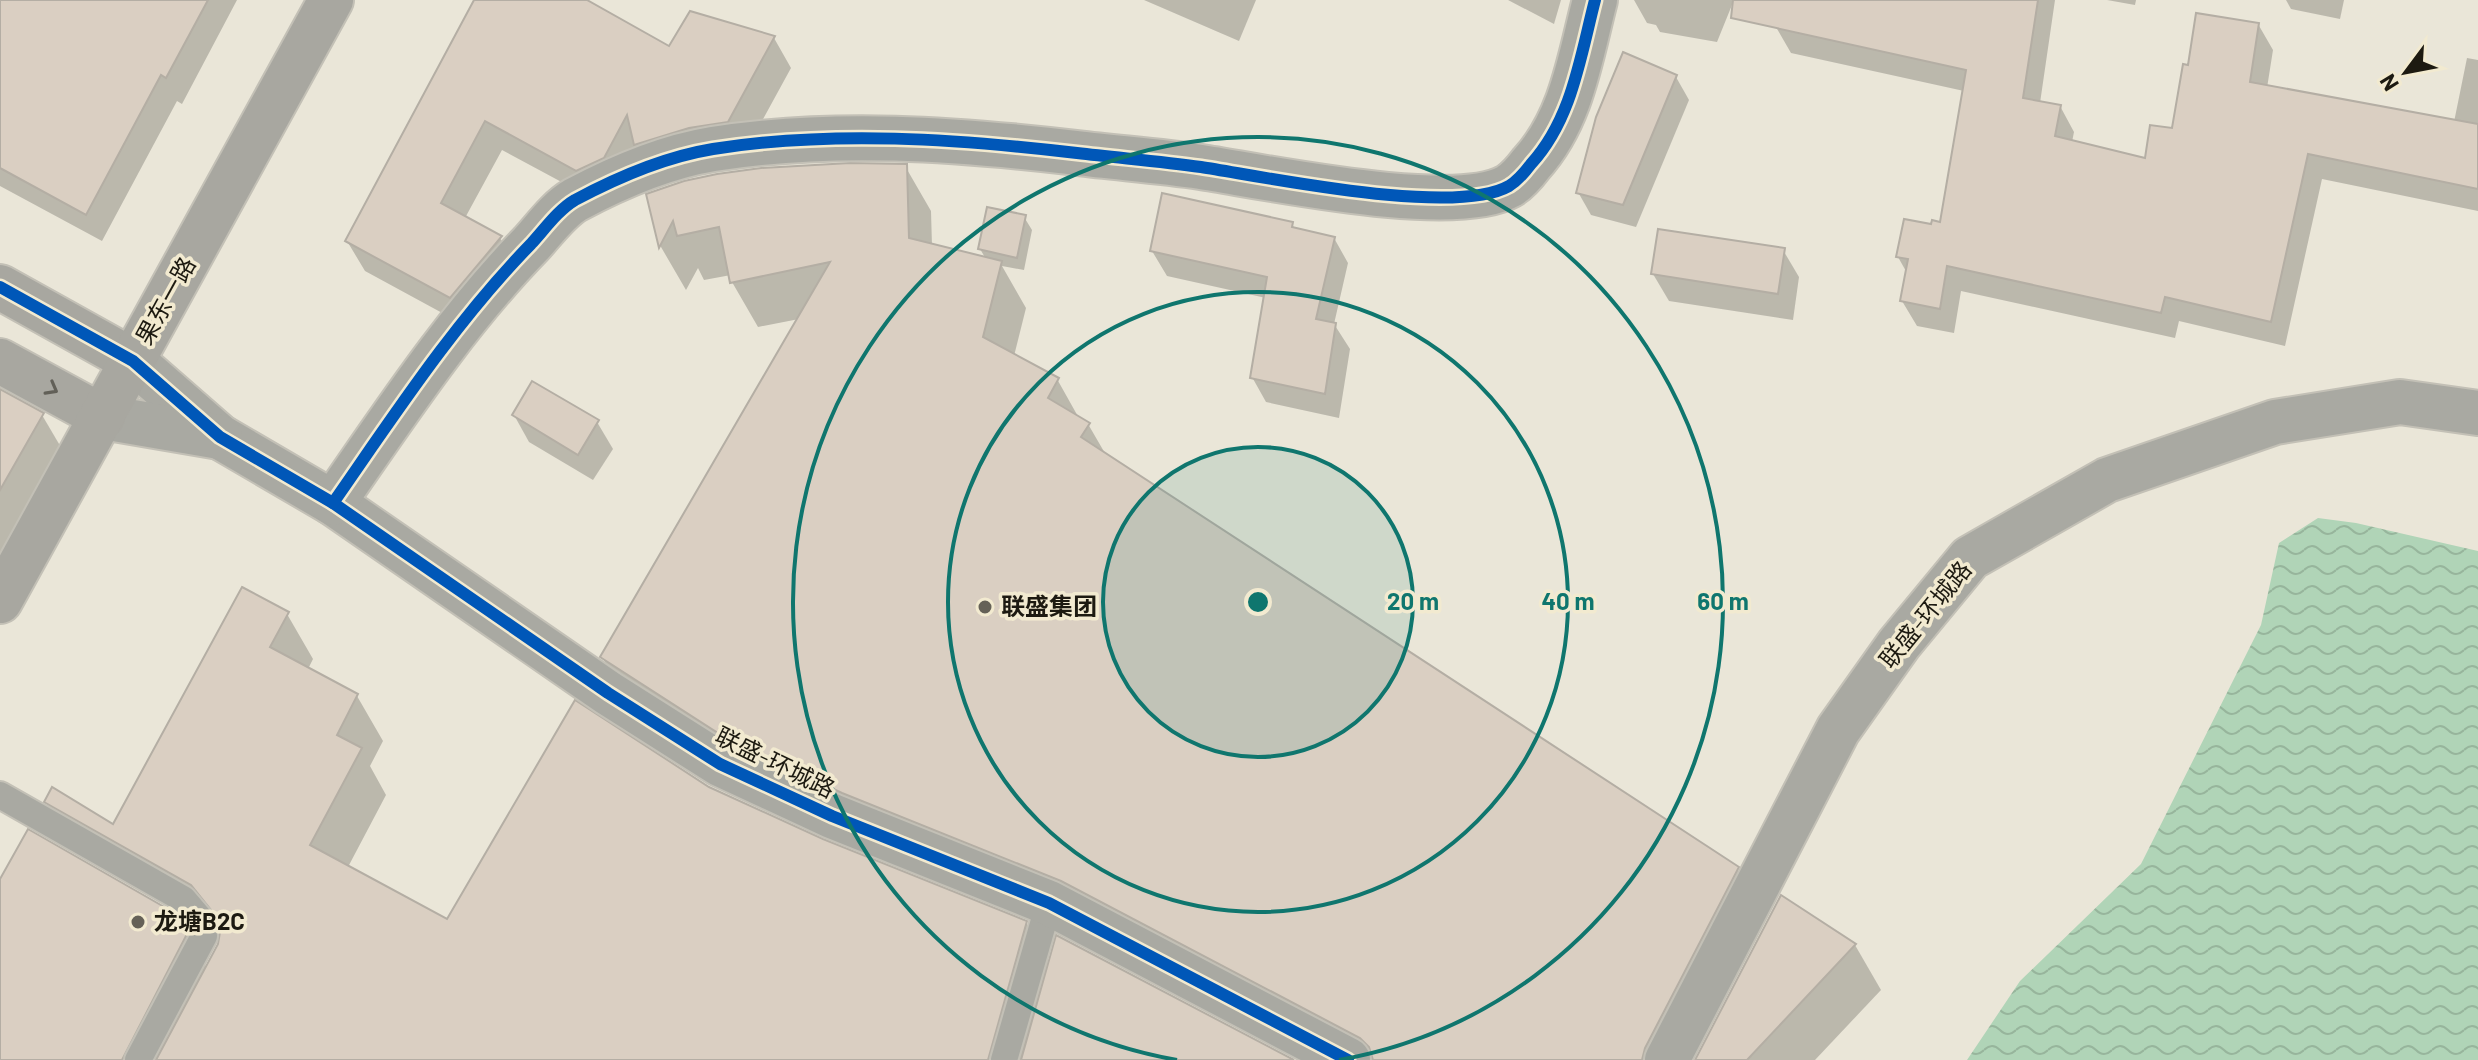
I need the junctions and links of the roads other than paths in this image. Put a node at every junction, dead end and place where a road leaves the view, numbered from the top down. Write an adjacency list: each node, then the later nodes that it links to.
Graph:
1 (331, 0): 5 (main road, 果东一路)
2 (1595, 0): 9 (street)
3 (0, 287): 5 (main road)
4 (0, 361): 7 (main road, one-way to 7)
5 (133, 361): 7 (main road, 果东一路); 8 (street)
6 (2478, 413): 16 (street, 联盛-环城路)
7 (103, 417): 8 (street); 10 (main road, 果东一路)
8 (220, 437): 9 (street, 联盛-环城路)
9 (333, 503): 12 (street, 联盛-环城路)
10 (0, 601)
11 (0, 795): 13 (lane)
12 (1049, 903): 14 (lane); 15 (street, 联盛-环城路)
13 (138, 1060)
14 (1004, 1060)
15 (1348, 1060)
16 (1667, 1060)

